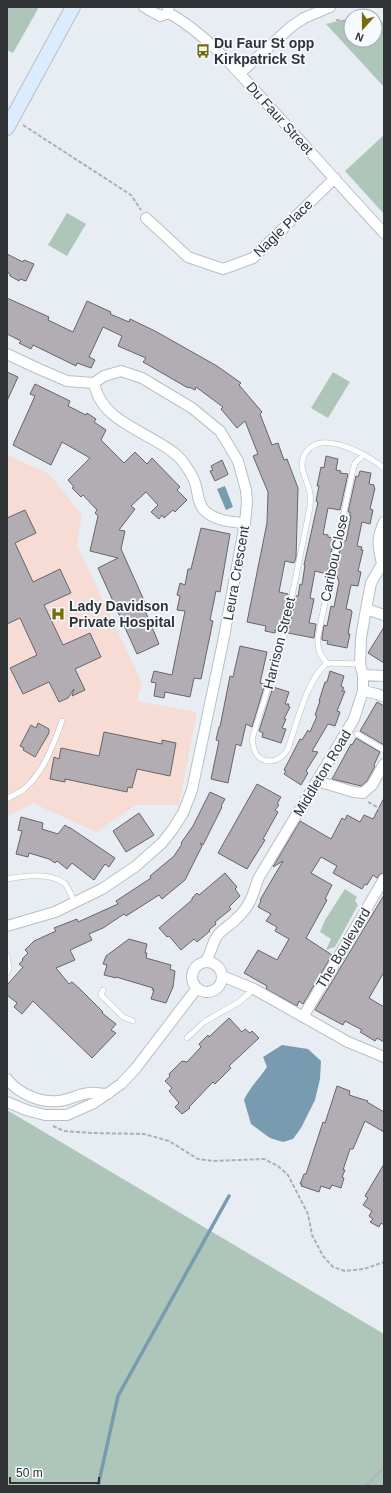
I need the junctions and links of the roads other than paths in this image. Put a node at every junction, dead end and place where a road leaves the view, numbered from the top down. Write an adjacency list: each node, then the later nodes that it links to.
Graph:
1 (73, 7): 6 (main road)
2 (144, 7): 4 (street, Du Faur Street)
3 (330, 7): 5 (street)
4 (168, 10): 5 (street, Du Faur Street)
5 (240, 73): 7 (street, Du Faur Street)
6 (10, 123)
7 (335, 178): 8 (street, Nagle Place); 9 (street, Du Faur Street)
8 (146, 218)
9 (384, 233)
10 (7, 354): 11 (street)
11 (94, 383): 15 (street); 15 (street, Leura Crescent)
12 (364, 455): 13 (lane, Harrison Street); 19 (lane, Caribou Close); 19 (lane, Harrison Street)
13 (384, 468)
14 (384, 522): 16 (street, Middleton Road)
15 (245, 523): 33 (street, Leura Crescent)
16 (383, 563): 17 (street, Middleton Road)
17 (366, 609): 18 (street); 20 (street, Middleton Road)
18 (384, 614)
19 (327, 662): 20 (lane)
20 (360, 664): 21 (street, Middleton Road)
21 (363, 674): 22 (street); 23 (street, Middleton Road)
22 (384, 676)
23 (363, 692): 24 (street); 29 (street, Middleton Road)
24 (384, 697)
25 (62, 721): 30 (lane)
26 (357, 734): 27 (lane)
27 (384, 750)
28 (384, 764): 29 (street)
29 (317, 781): 36 (street, Middleton Road)
30 (7, 799)
31 (7, 879): 33 (lane)
32 (384, 879): 42 (street, The Boulevard)
33 (74, 902): 34 (street, Leura Crescent)
34 (7, 926)
35 (7, 956): 37 (lane)
36 (206, 961): 38 (street); 39 (street)
37 (7, 973)
38 (222, 976): 39 (street); 40 (street)
39 (197, 988): 47 (street)
40 (254, 989): 42 (street); 44 (lane)
41 (103, 990): 43 (lane)
42 (303, 1017): 45 (street)
43 (133, 1021)
44 (187, 1038)
45 (384, 1057)
46 (7, 1079): 47 (street)
47 (108, 1094): 48 (street)
48 (7, 1102)

